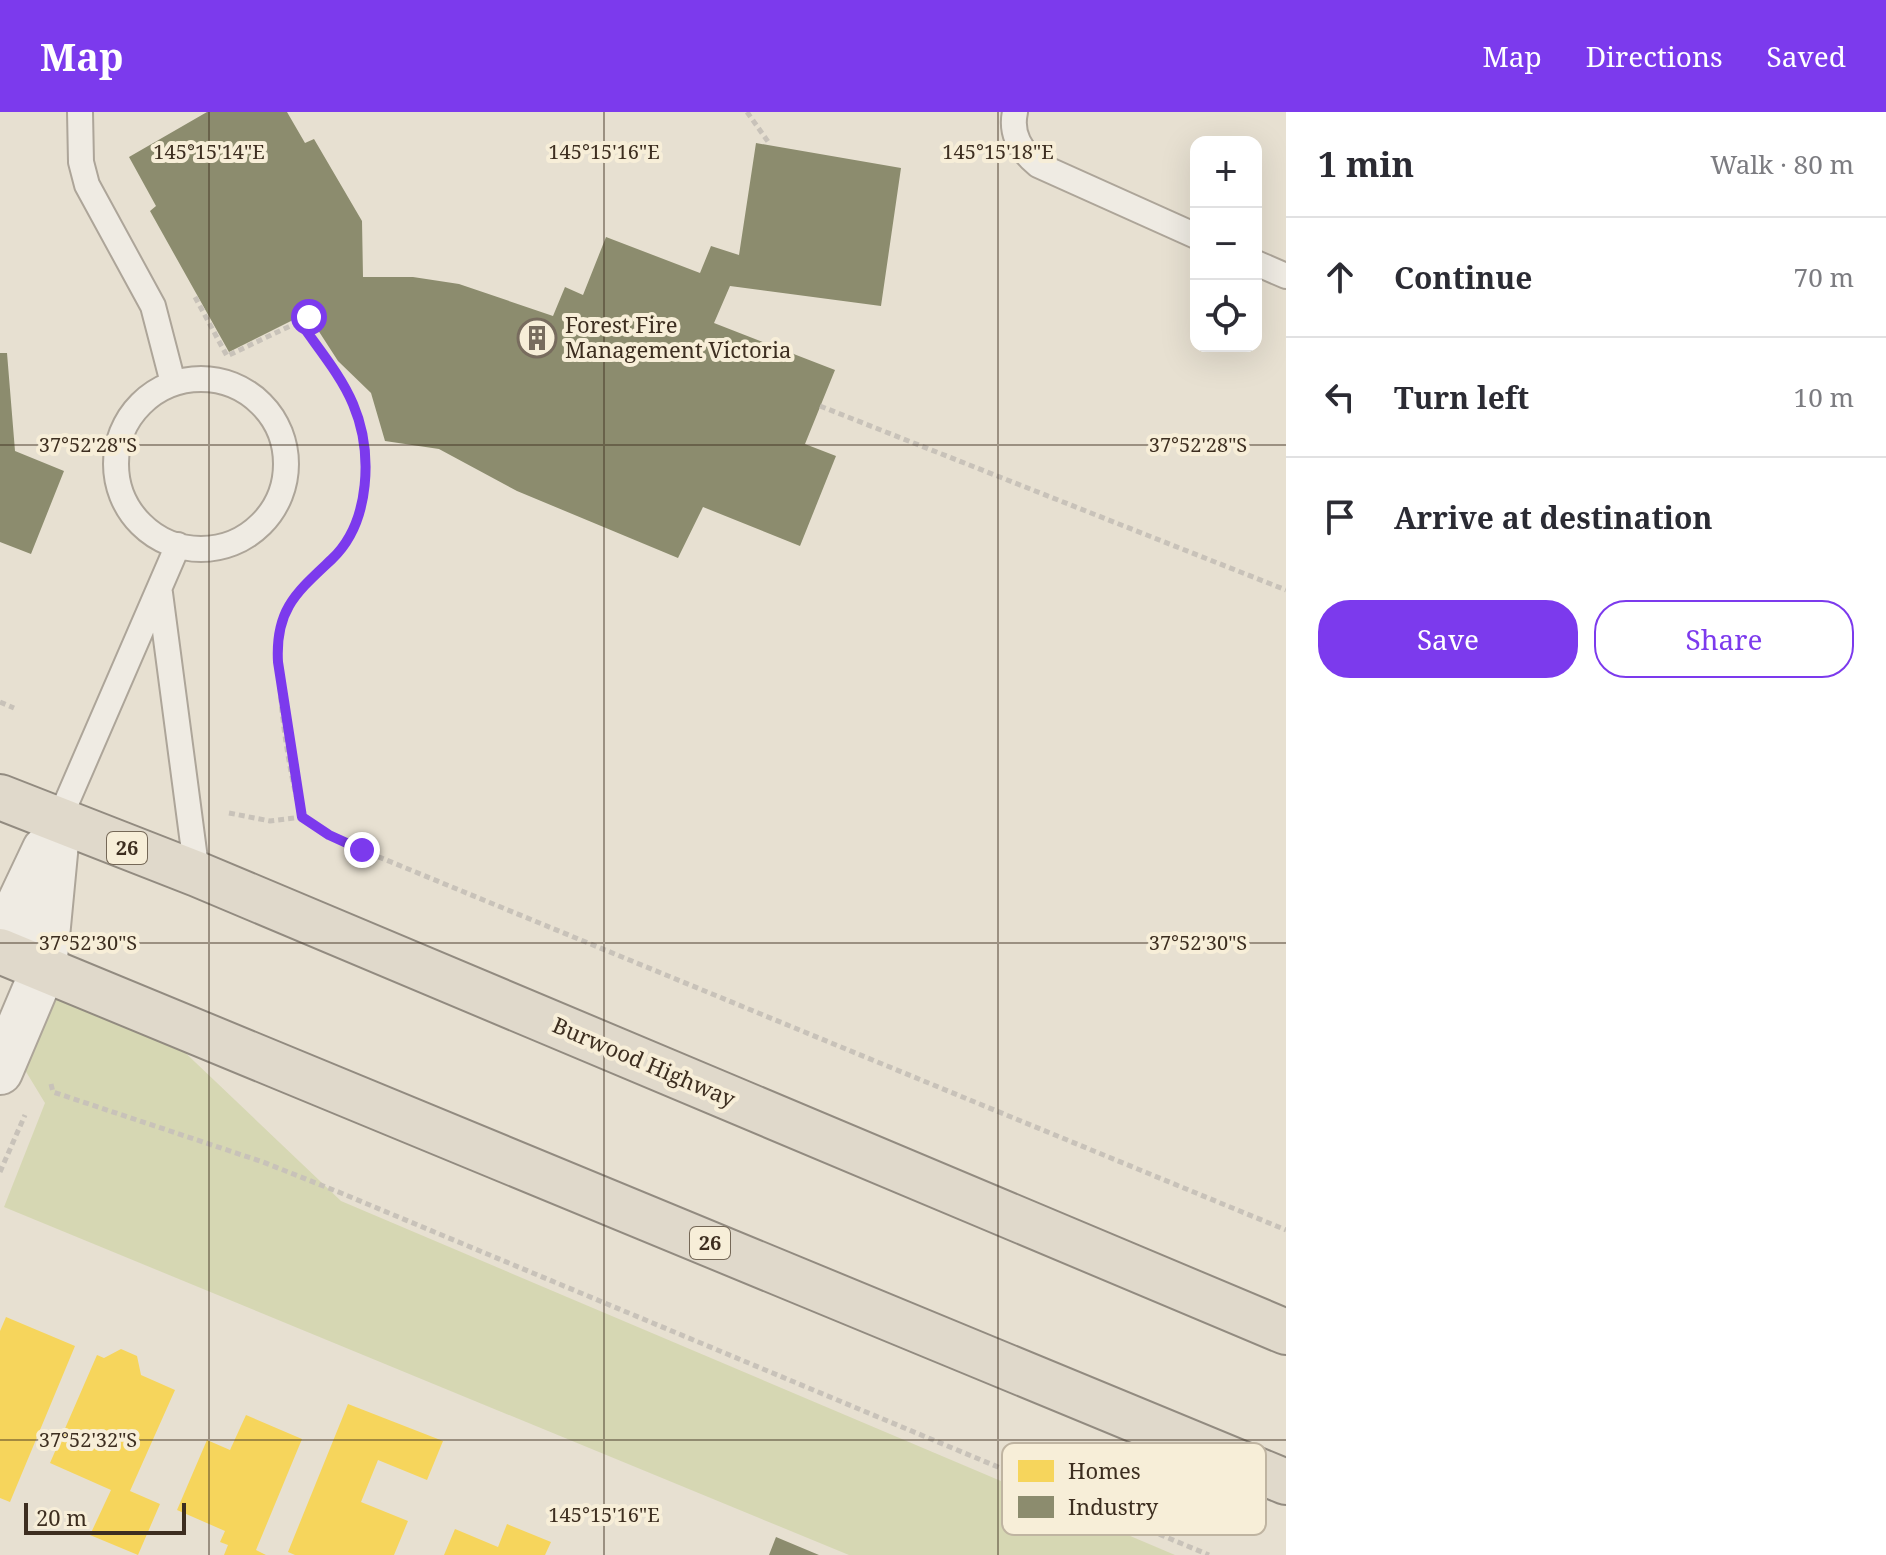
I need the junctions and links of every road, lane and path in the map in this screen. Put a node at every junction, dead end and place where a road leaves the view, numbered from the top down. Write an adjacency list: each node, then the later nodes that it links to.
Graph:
1 (80, 112): 11 (lane)
2 (747, 112): 4 (path)
3 (1015, 112): 5 (lane)
4 (769, 143)
5 (1190, 233)
6 (1262, 266): 7 (lane)
7 (1286, 276)
8 (191, 289): 10 (path)
9 (309, 317): 10 (path)
10 (300, 322): 20 (path)
11 (173, 383): 13 (lane); 13 (lane)
12 (820, 406): 14 (path)
13 (178, 545): 15 (lane)
14 (1286, 590)
15 (160, 591): 21 (lane); 22 (lane)
16 (0, 702): 17 (path)
17 (14, 708)
18 (0, 797): 21 (highway, Burwood Highway / 26)
19 (228, 813): 20 (path)
20 (302, 817): 32 (path)
21 (58, 822): 22 (highway, Burwood Highway / 26); 23 (street); 25 (street)
22 (197, 874): 33 (highway, Burwood Highway / 26)
23 (0, 944)
24 (0, 951): 25 (highway, 26)
25 (44, 968): 26 (street); 34 (highway, 26)
26 (0, 1072)
27 (50, 1081): 28 (path)
28 (53, 1092): 29 (path); 35 (path)
29 (41, 1095)
30 (26, 1112): 31 (path)
31 (0, 1172)
32 (1286, 1230)
33 (1286, 1332)
34 (1192, 1443)
35 (1002, 1469)
36 (1266, 1474): 37 (highway, 26)
37 (1286, 1482)
38 (1161, 1535): 39 (path)
39 (1209, 1555)

